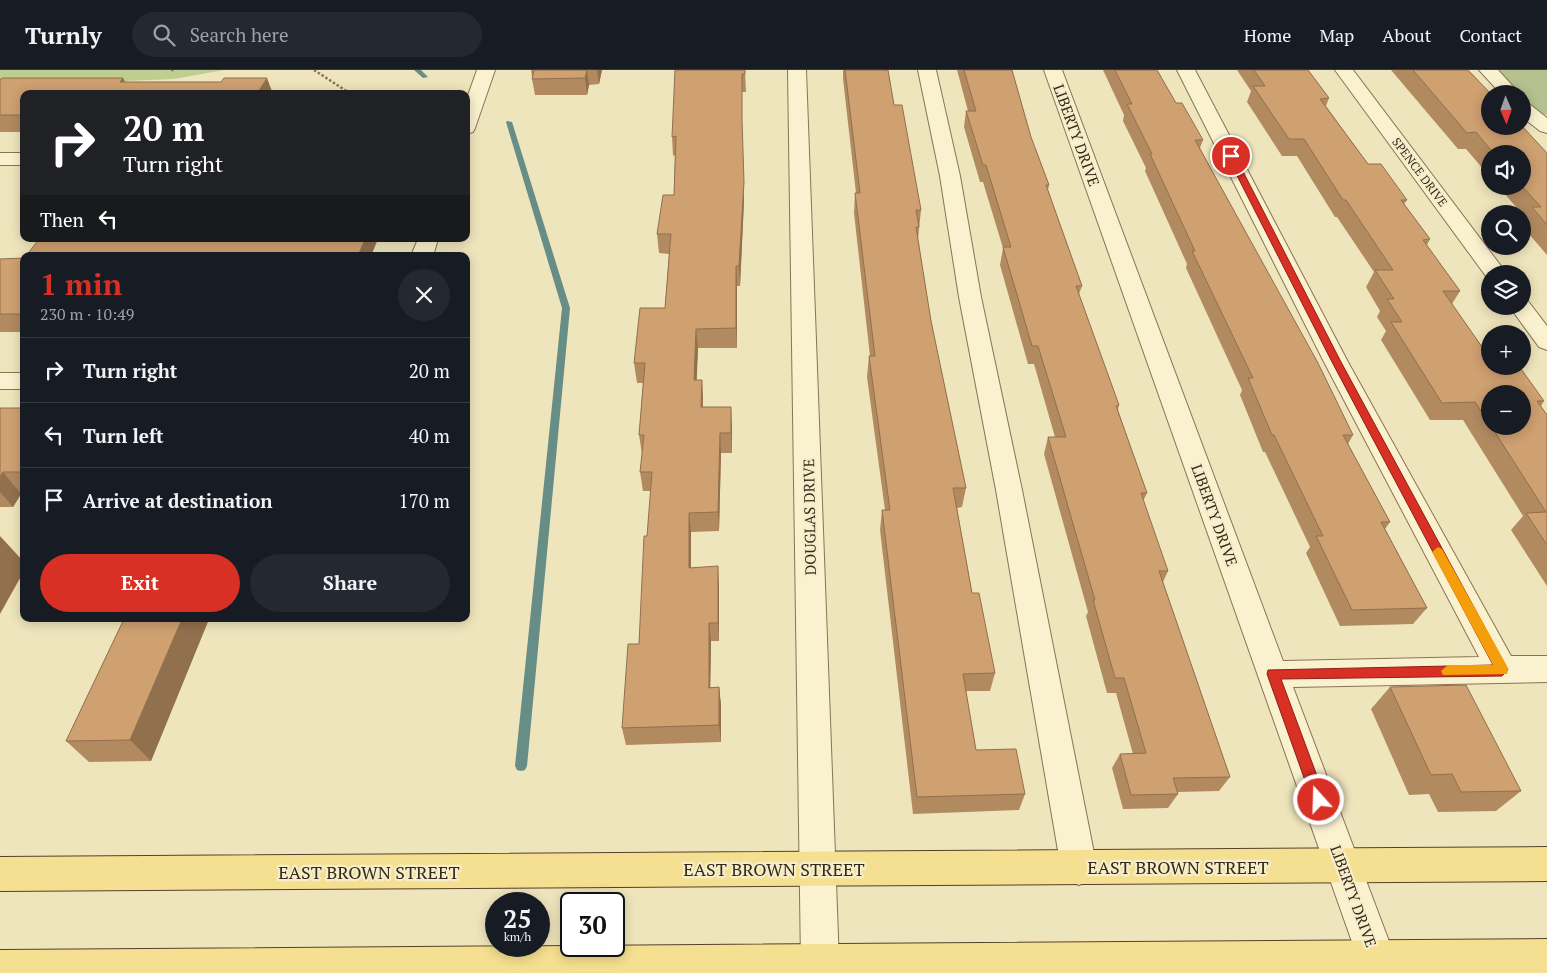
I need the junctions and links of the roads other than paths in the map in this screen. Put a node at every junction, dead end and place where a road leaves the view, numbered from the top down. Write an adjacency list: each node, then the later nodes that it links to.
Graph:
1 (486, 70): 9 (street)
2 (797, 70): 25 (street, DOUGLAS DRIVE)
3 (927, 70): 24 (street)
4 (1053, 70): 21 (street, LIBERTY DRIVE)
5 (1186, 70): 20 (street)
6 (1344, 70): 14 (street, SPENCE DRIVE)
7 (1488, 70): 8 (street)
8 (1502, 85)
9 (470, 116)
10 (1531, 116): 11 (street)
11 (1547, 127)
12 (20, 159): 13 (street)
13 (0, 160)
14 (1489, 265)
15 (1527, 315): 16 (street)
16 (1547, 342)
17 (0, 381): 18 (street)
18 (20, 381)
19 (1547, 669): 20 (street)
20 (1502, 670): 21 (street)
21 (1273, 674): 23 (street, LIBERTY DRIVE)
22 (1547, 864): 23 (main road, EAST BROWN STREET)
23 (1343, 866): 24 (main road, EAST BROWN STREET); 29 (street, LIBERTY DRIVE)
24 (1078, 868): 25 (main road, EAST BROWN STREET)
25 (818, 869): 26 (main road, EAST BROWN STREET); 28 (street, DOUGLAS DRIVE)
26 (0, 874)
27 (1547, 958): 29 (main road)
28 (820, 963): 29 (main road); 30 (main road)
29 (1380, 967)
30 (0, 969)

